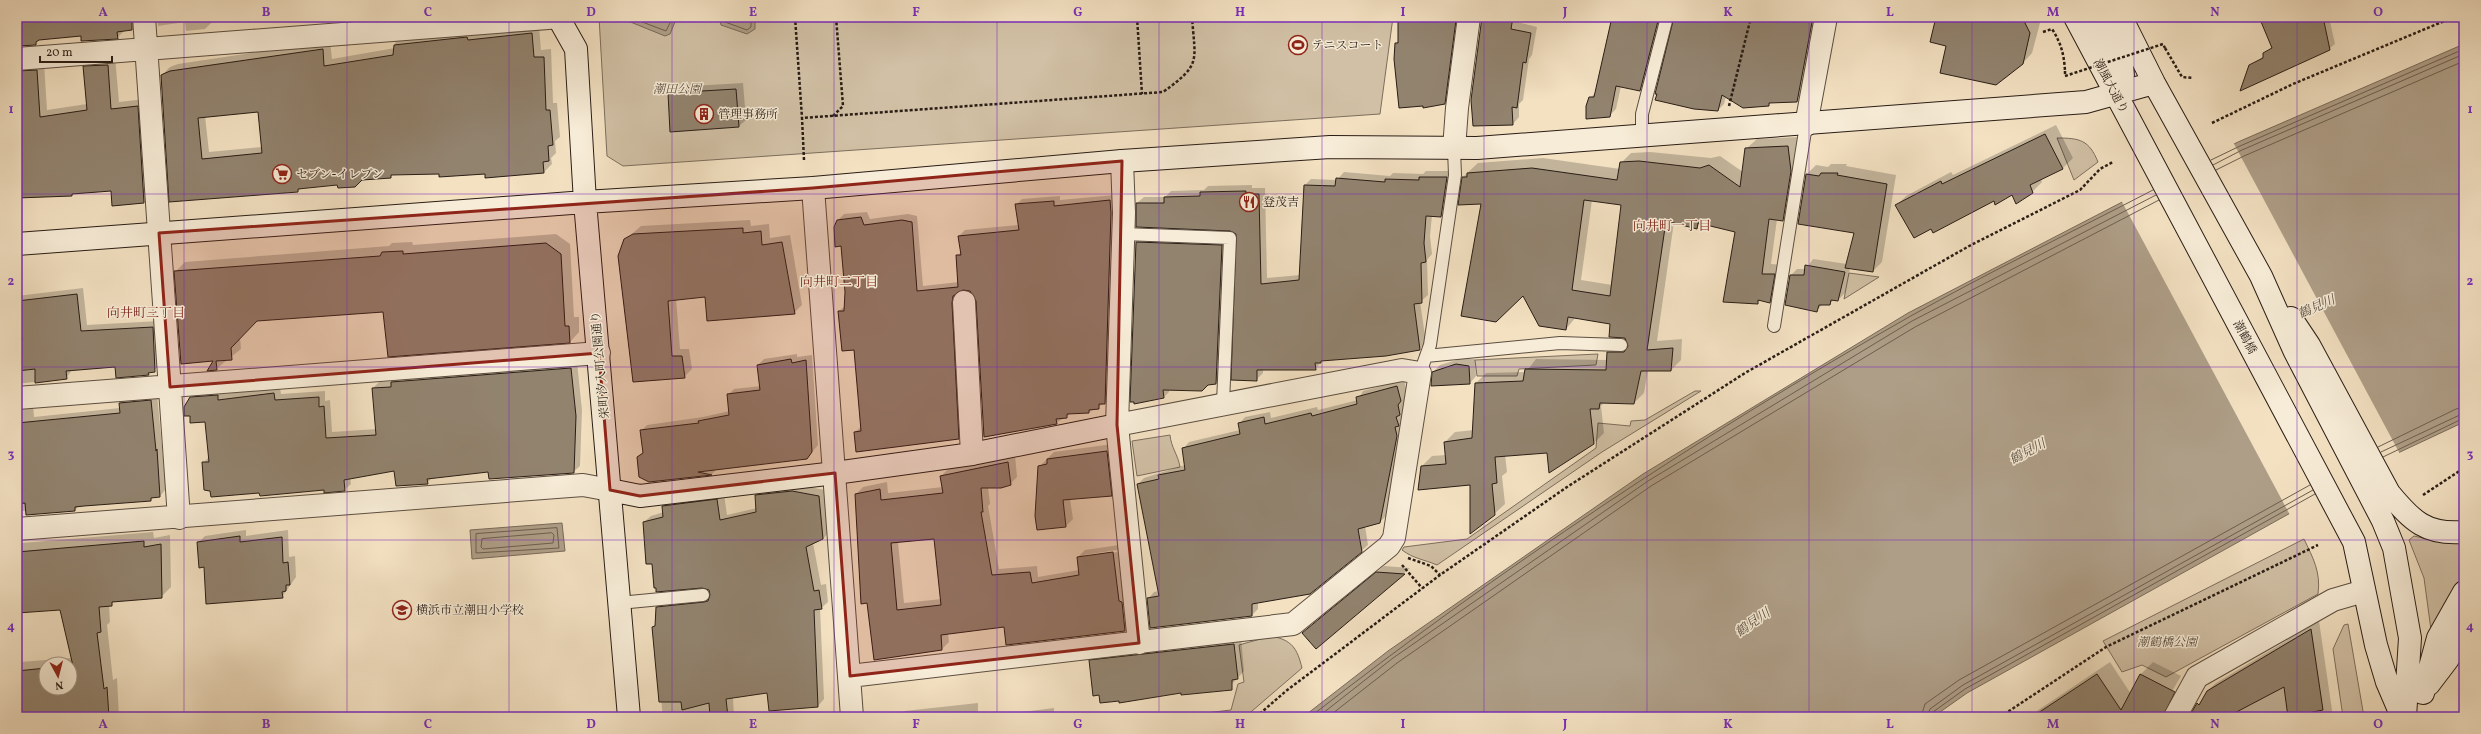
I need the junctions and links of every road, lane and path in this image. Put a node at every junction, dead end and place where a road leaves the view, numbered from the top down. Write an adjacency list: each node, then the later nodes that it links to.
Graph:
1 (144, 17): 16 (street)
2 (559, 17): 16 (street); 34 (street, 栄町汐入町公園通り)
3 (796, 17): 24 (path)
4 (836, 17): 23 (path)
5 (1137, 17): 20 (path)
6 (1192, 17): 20 (path)
7 (1469, 17): 28 (street)
8 (1667, 17): 27 (lane)
9 (1751, 17): 22 (path)
10 (1826, 17): 26 (street)
11 (2075, 17): 21 (street, 潮風大通り)
12 (2096, 17): 21 (street)
13 (2121, 17): 19 (street)
14 (2454, 17): 25 (path)
15 (2043, 32): 18 (path, bridge)
16 (146, 49): 17 (street); 35 (street)
17 (17, 59)
18 (2193, 78)
19 (2154, 83): 21 (street); 51 (street)
20 (1142, 94): 23 (path)
21 (2116, 94): 26 (street); 29 (street, 潮風大通り)
22 (1728, 112)
23 (833, 116): 24 (path)
24 (802, 118): 30 (path)
25 (2212, 123)
26 (1806, 125): 27 (street); 39 (lane)
27 (1642, 137): 28 (street)
28 (1454, 149): 31 (street); 42 (lane)
29 (2149, 155): 61 (street, 潮鶴橋)
30 (804, 160)
31 (1122, 161): 33 (street); 36 (street)
32 (2113, 162): 59 (path)
33 (813, 188): 34 (street); 49 (street)
34 (585, 202): 35 (street); 41 (street, 栄町汐入町公園通り)
35 (159, 234): 37 (street); 43 (street)
36 (1123, 234): 45 (lane); 46 (street)
37 (17, 244)
38 (964, 302): 47 (street)
39 (1774, 326)
40 (1621, 345): 42 (lane)
41 (599, 353): 43 (street); 50 (street, 栄町汐入町公園通り)
42 (1423, 364): 45 (street); 66 (street)
43 (170, 387): 44 (street); 53 (street)
44 (17, 398)
45 (1223, 403): 46 (street)
46 (1117, 425): 47 (street); 66 (street)
47 (972, 454): 49 (street)
48 (2464, 468): 52 (path)
49 (835, 473): 50 (street); 67 (street)
50 (610, 490): 53 (street); 64 (street, 栄町汐入町公園通り)
51 (2381, 497): 55 (street); 74 (street)
52 (2417, 498)
53 (179, 518): 54 (street)
54 (17, 529)
55 (2464, 532)
56 (2318, 545): 72 (path)
57 (1402, 555): 59 (path)
58 (1408, 569): 60 (path)
59 (1440, 575): 60 (path)
60 (1422, 588): 71 (path)
61 (2364, 591): 73 (street); 74 (street, 潮鶴橋)
62 (2464, 592): 68 (street)
63 (703, 595): 64 (lane)
64 (619, 603): 69 (street, 栄町汐入町公園通り)
65 (2464, 630): 68 (street)
66 (1139, 643): 67 (street)
67 (850, 676): 70 (street)
68 (2423, 693): 74 (street)
69 (629, 717)
70 (852, 717)
71 (1256, 717)
72 (2000, 717)
73 (2175, 717)
74 (2405, 717)

